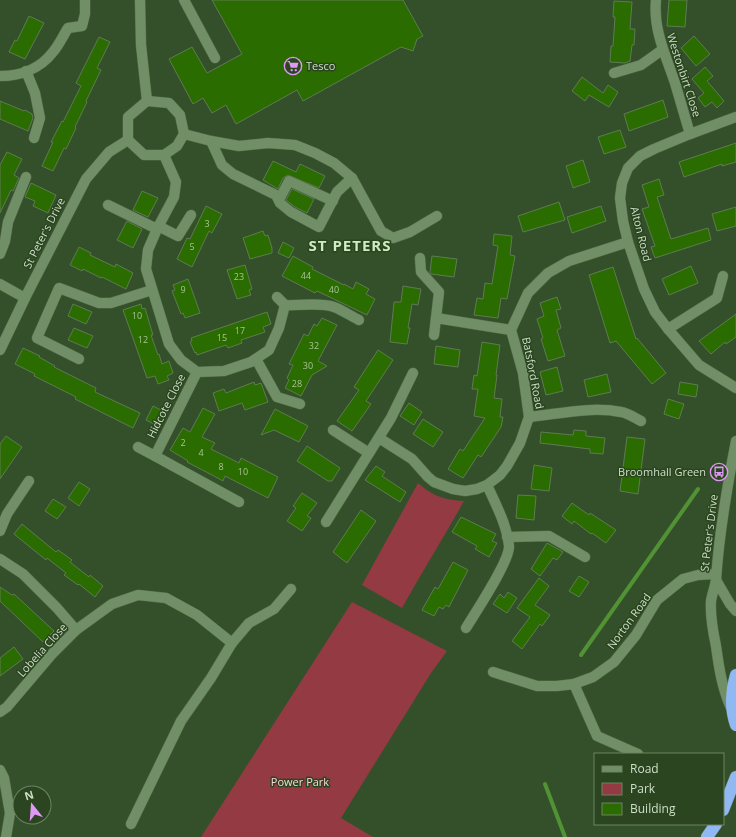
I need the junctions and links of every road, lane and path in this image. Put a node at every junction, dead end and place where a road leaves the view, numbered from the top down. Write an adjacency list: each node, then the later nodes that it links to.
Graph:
1 (85, 0): 7 (street)
2 (140, 0): 10 (street)
3 (184, 0): 6 (street)
4 (656, 0): 5 (street, Westonbirt Close)
5 (662, 50): 8 (street); 13 (street, Westonbirt Close)
6 (215, 58)
7 (26, 71): 9 (street); 14 (street)
8 (614, 73)
9 (0, 76)
10 (147, 101): 12 (street); 15 (street)
11 (736, 118): 13 (street, Alton Road)
12 (184, 134): 16 (street); 17 (street)
13 (690, 134): 26 (street, Alton Road)
14 (34, 138)
15 (128, 140): 17 (street); 33 (street, St Peter's Drive)
16 (211, 141): 19 (street); 20 (street)
17 (164, 155): 25 (street)
18 (26, 177): 27 (street)
19 (352, 178): 21 (street); 24 (street)
20 (279, 200): 21 (street); 21 (street)
21 (333, 201)
22 (108, 205): 25 (street)
23 (191, 215): 25 (street)
24 (437, 216)
25 (158, 227): 31 (street)
26 (628, 242): 37 (street, Alton Road); 38 (street, Batsford Road)
27 (0, 254)
28 (420, 258): 35 (street)
29 (723, 276): 37 (street)
30 (0, 284): 33 (street)
31 (152, 290): 41 (street); 43 (street)
32 (277, 297): 34 (street)
33 (25, 298): 40 (street, St Peter's Drive)
34 (285, 305): 36 (street); 42 (street)
35 (436, 318): 38 (street); 39 (street)
36 (359, 320)
37 (668, 329): 45 (street, Alton Road)
38 (511, 330): 47 (street, Batsford Road)
39 (434, 335)
40 (0, 350)
41 (79, 358)
42 (256, 359): 43 (street); 46 (street)
43 (197, 372): 54 (street, Hidcote Close)
44 (413, 373): 50 (street)
45 (736, 388)
46 (300, 404)
47 (529, 417): 48 (street); 56 (street, Batsford Road)
48 (641, 421)
49 (333, 430): 53 (street)
50 (379, 438): 53 (street); 56 (street, Batsford Road)
51 (736, 441): 63 (street, St Peter's Drive)
52 (138, 447): 54 (street, Hidcote Close)
53 (369, 453): 58 (street)
54 (155, 456): 57 (street)
55 (29, 482): 59 (street)
56 (487, 485): 60 (street)
57 (239, 502)
58 (326, 522)
59 (0, 531)
60 (507, 536): 61 (street); 66 (street)
61 (585, 557)
62 (0, 560): 67 (street)
63 (715, 577): 65 (street, St Peter's Drive); 71 (street, Norton Road); 72 (street, St Peter's Drive)
64 (290, 589): 68 (street)
65 (736, 611)
66 (466, 628)
67 (76, 630): 68 (street, Lobelia Close); 73 (street, Lobelia Close)
68 (232, 642): 79 (street)
69 (493, 672): 71 (street, Norton Road)
70 (736, 675): 72 (highway)
71 (574, 684): 75 (street)
72 (731, 710): 74 (highway)
73 (0, 712)
74 (736, 725)
75 (636, 753)
76 (0, 770): 81 (street)
77 (736, 777): 78 (highway)
78 (724, 807)
79 (131, 824)
80 (715, 825): 82 (highway)
81 (6, 837)
82 (707, 837)

